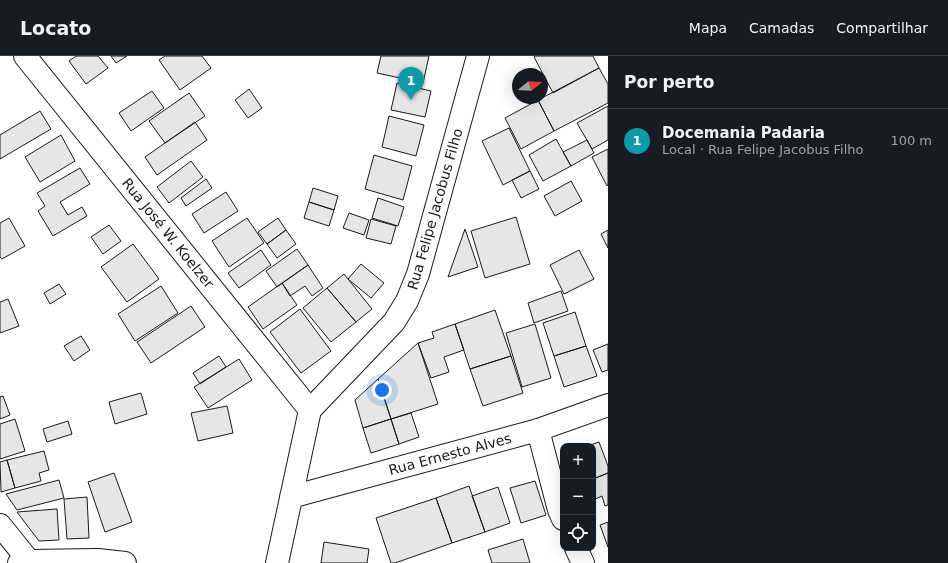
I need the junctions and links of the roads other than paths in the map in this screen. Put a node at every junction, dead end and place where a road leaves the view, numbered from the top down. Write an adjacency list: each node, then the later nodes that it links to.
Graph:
1 (26, 56): 4 (main road, Rua José W. Koelzer)
2 (478, 56): 4 (main road, Rua Felipe Jacobus Filho)
3 (608, 405): 5 (main road, Rua Ernesto Alves)
4 (310, 410): 6 (main road)
5 (538, 430): 6 (main road, Rua Ernesto Alves); 7 (main road)
6 (291, 497): 12 (main road)
7 (561, 515)
8 (0, 525): 10 (main road)
9 (577, 551): 13 (main road)
10 (24, 562): 11 (main road)
11 (125, 563)
12 (277, 563)
13 (583, 563)

